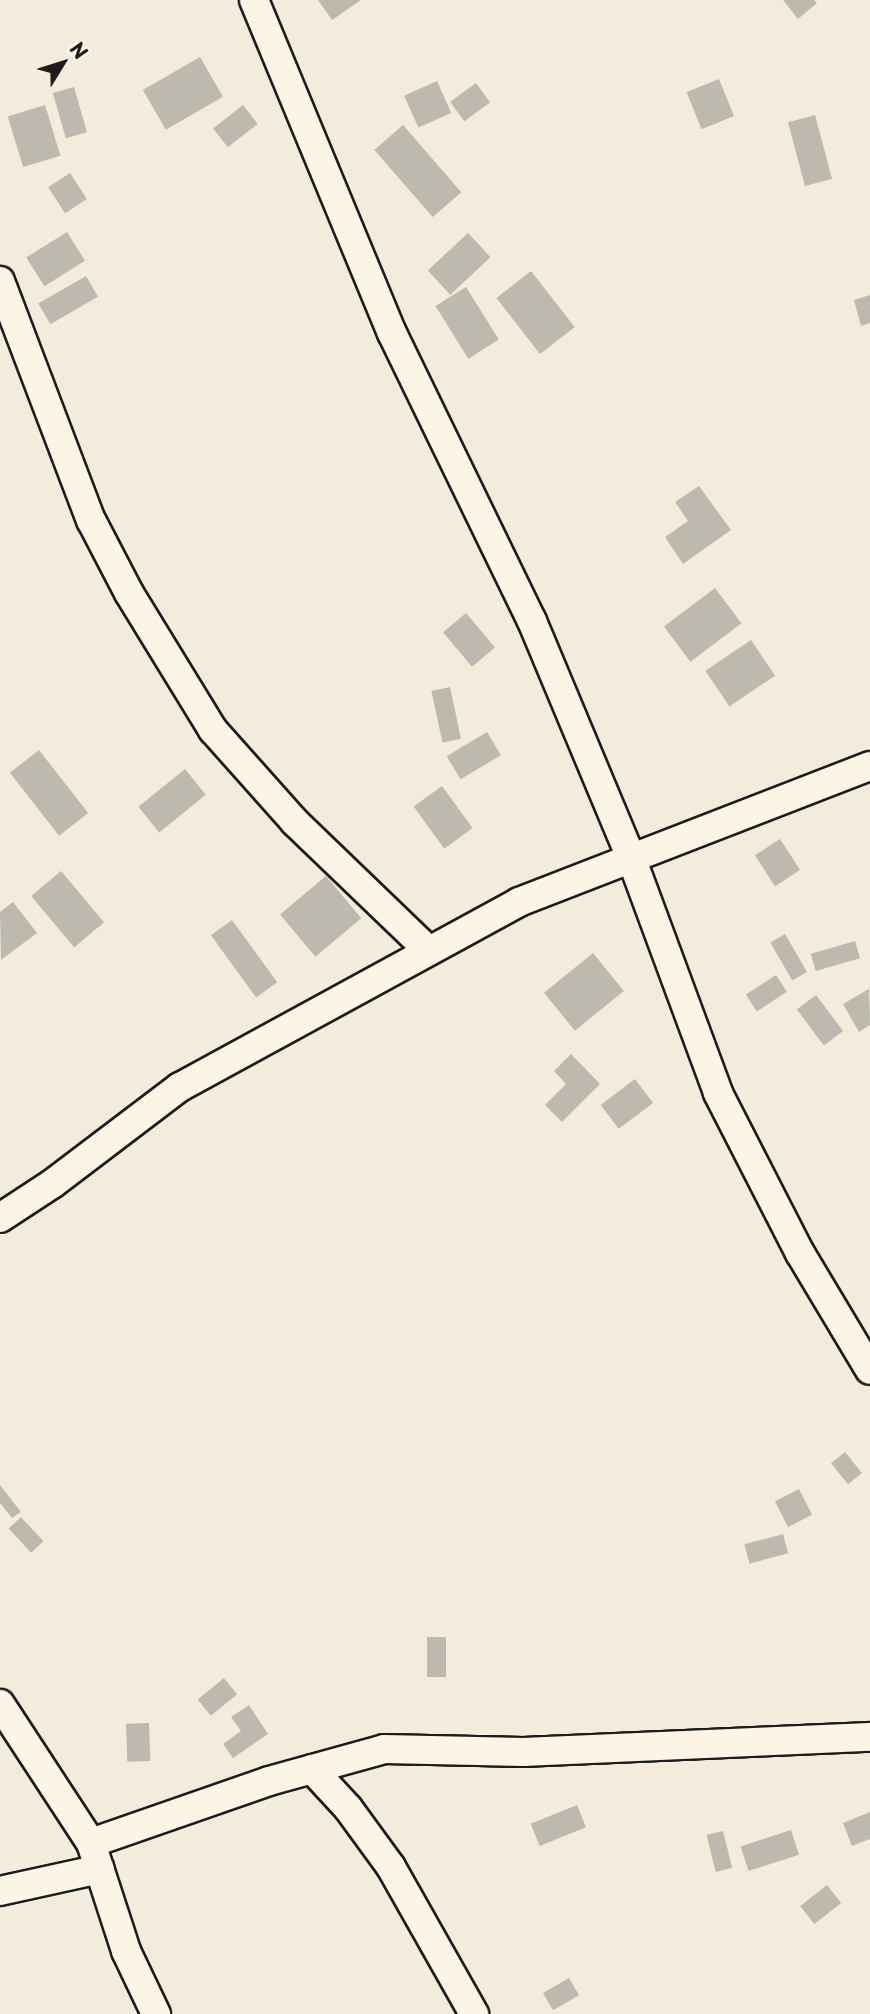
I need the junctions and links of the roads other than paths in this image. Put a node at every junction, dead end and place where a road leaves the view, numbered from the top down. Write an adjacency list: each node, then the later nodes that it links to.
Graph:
1 (254, 0): 4 (street)
2 (0, 281): 5 (street)
3 (870, 766): 4 (street)
4 (632, 860): 5 (street); 7 (street)
5 (428, 950): 6 (street)
6 (0, 1217)
7 (870, 1370)
8 (0, 1704): 11 (street)
9 (870, 1737): 10 (street)
10 (312, 1769): 11 (street); 14 (street)
11 (95, 1856): 12 (street); 13 (street)
12 (0, 1891)
13 (156, 2014)
14 (474, 2014)

